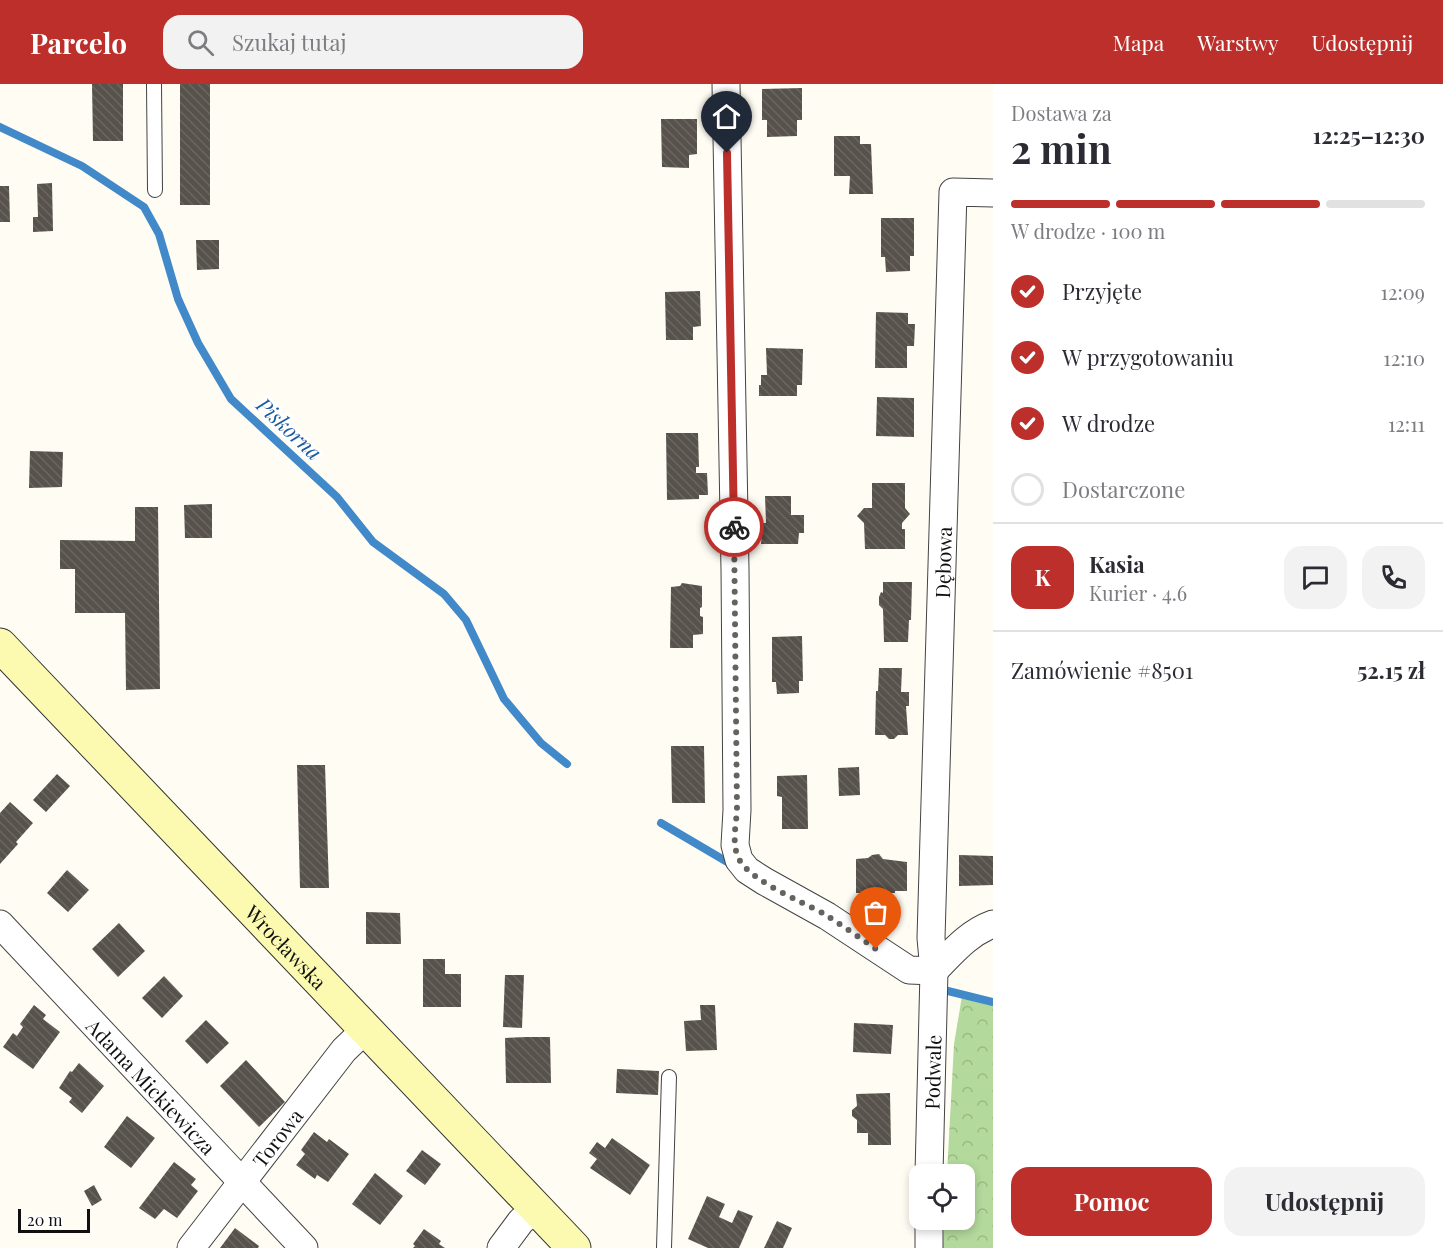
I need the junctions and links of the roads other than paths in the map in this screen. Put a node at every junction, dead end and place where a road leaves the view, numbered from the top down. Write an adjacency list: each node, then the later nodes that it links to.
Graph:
1 (154, 84): 3 (lane)
2 (726, 84): 8 (street)
3 (155, 190)
4 (993, 193): 8 (street, Dębowa)
5 (0, 645): 9 (main road, Wrocławska)
6 (0, 924): 12 (street, Adama Mickiewicza)
7 (993, 924): 8 (street)
8 (934, 971): 11 (street, Podwale)
9 (366, 1029): 12 (street, Torowa); 13 (main road, Wrocławska)
10 (669, 1077): 19 (lane)
11 (929, 1164)
12 (242, 1182): 15 (street, Torowa); 16 (street, Adama Mickiewicza)
13 (536, 1209): 17 (street); 18 (main road, Wrocławska)
14 (929, 1230): 20 (street)
15 (191, 1248)
16 (304, 1248)
17 (501, 1248)
18 (573, 1248)
19 (664, 1248)
20 (929, 1248)

